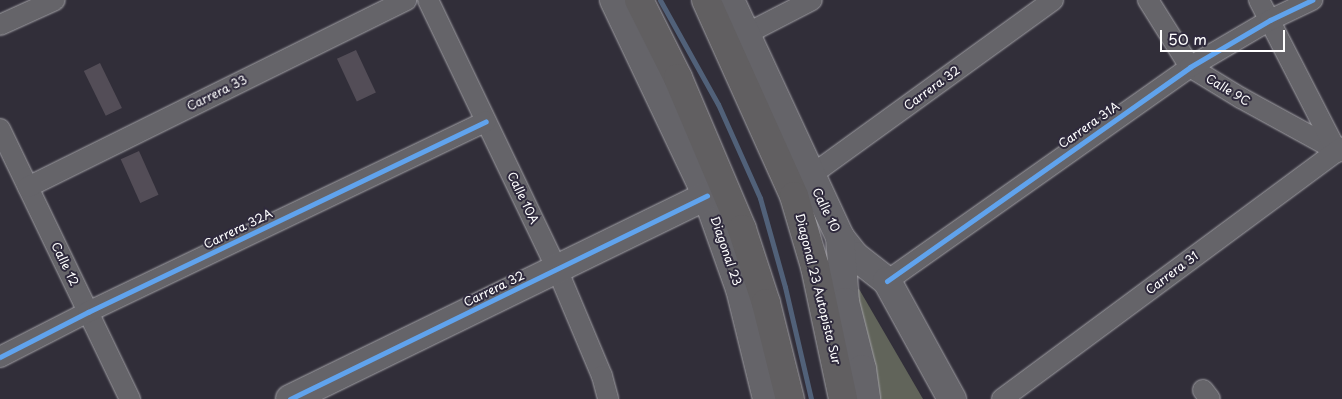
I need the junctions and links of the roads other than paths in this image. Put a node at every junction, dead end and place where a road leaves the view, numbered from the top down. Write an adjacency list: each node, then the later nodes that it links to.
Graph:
1 (55, 0): 14 (street)
2 (406, 0): 22 (street, Carrera 33)
3 (428, 0): 18 (street, Calle 10A)
4 (614, 0): 17 (street)
5 (640, 0): 17 (main road)
6 (706, 0): 15 (main road, Calle 10)
7 (730, 0): 15 (street, Calle 10)
8 (812, 0): 15 (street)
9 (1053, 0): 21 (street, Carrera 32)
10 (1148, 0): 16 (street, Calle 9C)
11 (1259, 0): 13 (street)
12 (1312, 0): 13 (street, Carrera 31A)
13 (1270, 20): 16 (street, Carrera 31A); 20 (street)
14 (0, 25)
15 (736, 39): 21 (street, Calle 10); 34 (main road, Diagonal 23 Autopista Sur)
16 (1190, 67): 20 (street, Calle 9C); 26 (street, Carrera 31A)
17 (666, 80): 23 (street, Diagonal 23); 33 (main road)
18 (486, 121): 25 (street, Calle 10A); 27 (street, Carrera 32A)
19 (0, 129): 22 (street, Calle 12)
20 (1340, 153): 37 (street, Carrera 31)
21 (810, 176): 24 (street, Calle 10)
22 (28, 187): 27 (street, Calle 12)
23 (707, 196): 25 (street, Carrera 32); 32 (street, Diagonal 23)
24 (840, 237): 26 (street, Calle 10); 35 (street)
25 (557, 269): 30 (street, Carrera 32); 31 (street, Calle 10A)
26 (888, 281): 36 (street, Calle 10)
27 (88, 312): 28 (street, Carrera 32A); 29 (street, Calle 12)
28 (0, 357)
29 (130, 399)
30 (290, 399)
31 (608, 399)
32 (767, 399)
33 (790, 399)
34 (843, 399)
35 (866, 399)
36 (952, 399)
37 (1002, 399)

